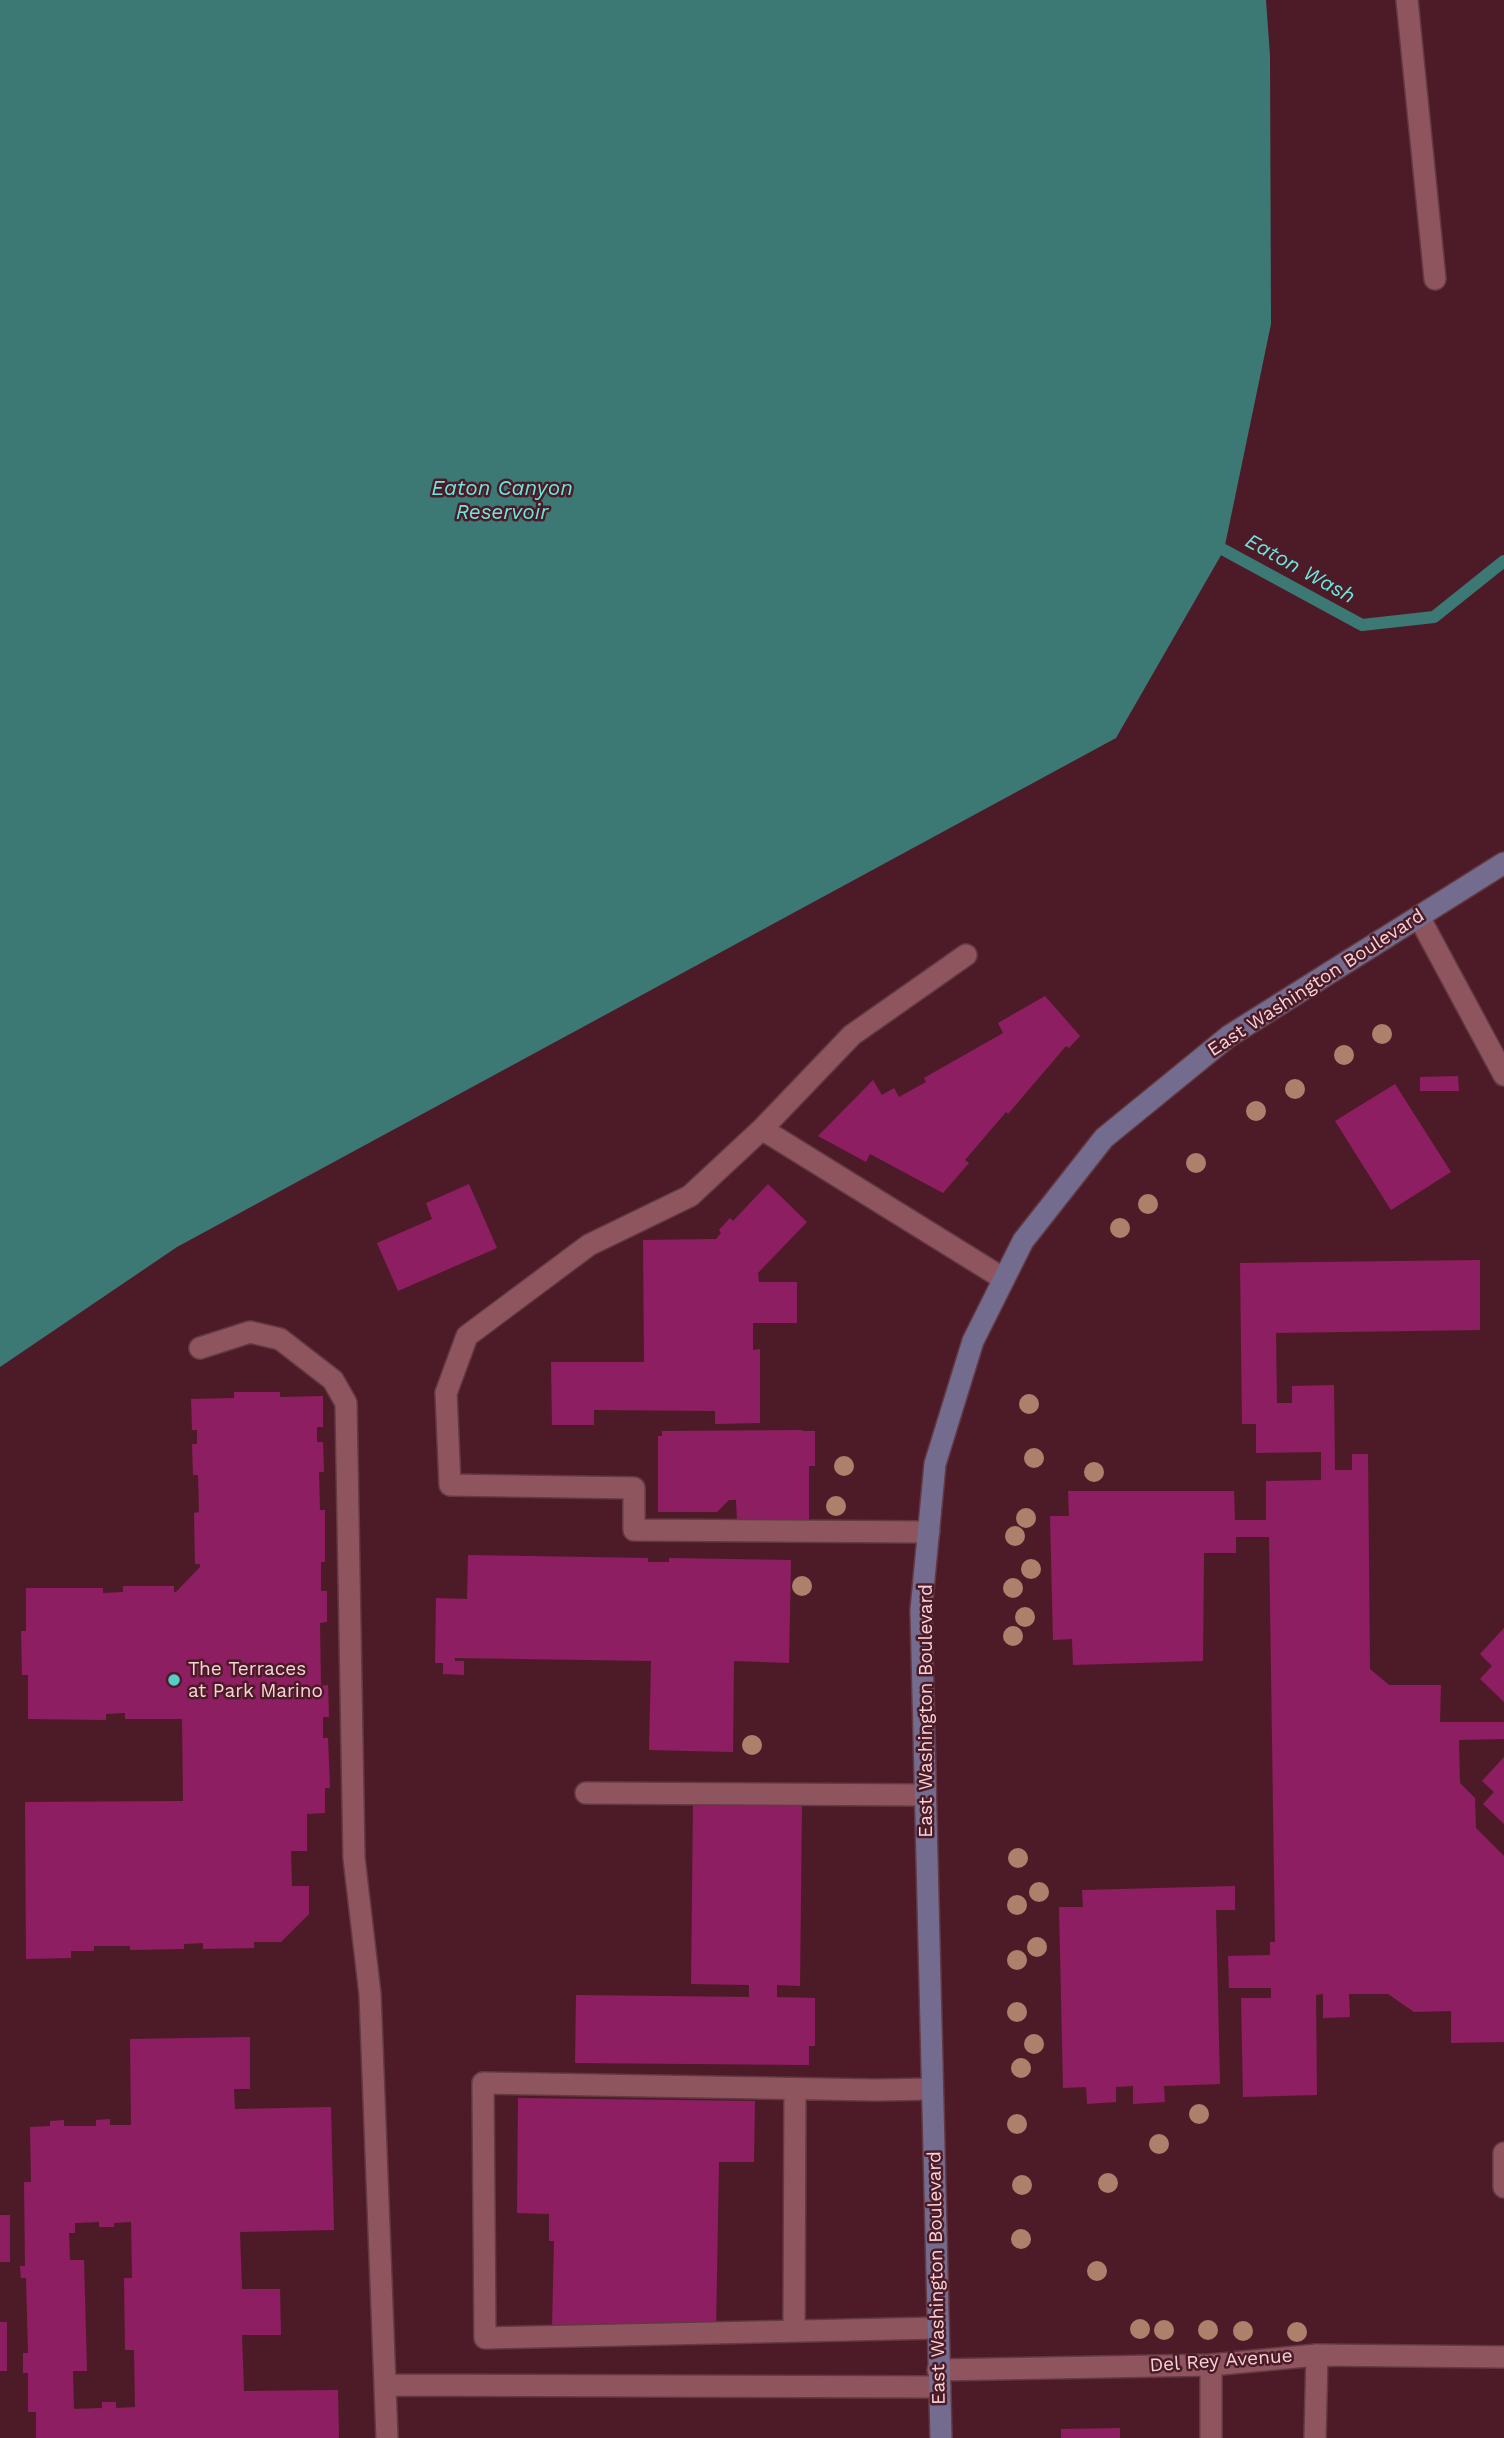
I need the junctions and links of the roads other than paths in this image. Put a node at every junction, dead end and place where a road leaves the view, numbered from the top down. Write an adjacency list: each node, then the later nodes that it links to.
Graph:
1 (1407, 0): 2 (street)
2 (1436, 279)
3 (1504, 863): 4 (main road, East Washington Boulevard)
4 (1419, 916): 6 (street); 8 (main road, East Washington Boulevard)
5 (967, 955): 7 (street)
6 (1504, 1075)
7 (762, 1129): 8 (street); 10 (street)
8 (1004, 1279): 10 (main road, East Washington Boulevard)
9 (200, 1349): 23 (street)
10 (929, 1532): 12 (main road, East Washington Boulevard)
11 (586, 1793): 12 (street)
12 (925, 1795): 14 (main road, East Washington Boulevard)
13 (795, 2089): 14 (street); 18 (street); 18 (street)
14 (932, 2089): 17 (main road, East Washington Boulevard)
15 (1504, 2153): 16 (street)
16 (1504, 2187)
17 (938, 2328): 18 (street); 22 (main road, East Washington Boulevard)
18 (794, 2331)
19 (1317, 2355): 20 (street, Del Rey Avenue); 21 (street, Del Rey Avenue); 27 (street)
20 (1504, 2357)
21 (1212, 2365): 22 (street, Del Rey Avenue); 26 (street)
22 (939, 2378): 23 (street, Del Rey Avenue); 25 (main road, East Washington Boulevard)
23 (385, 2385): 24 (street)
24 (387, 2438)
25 (941, 2438)
26 (1211, 2438)
27 (1315, 2438)

